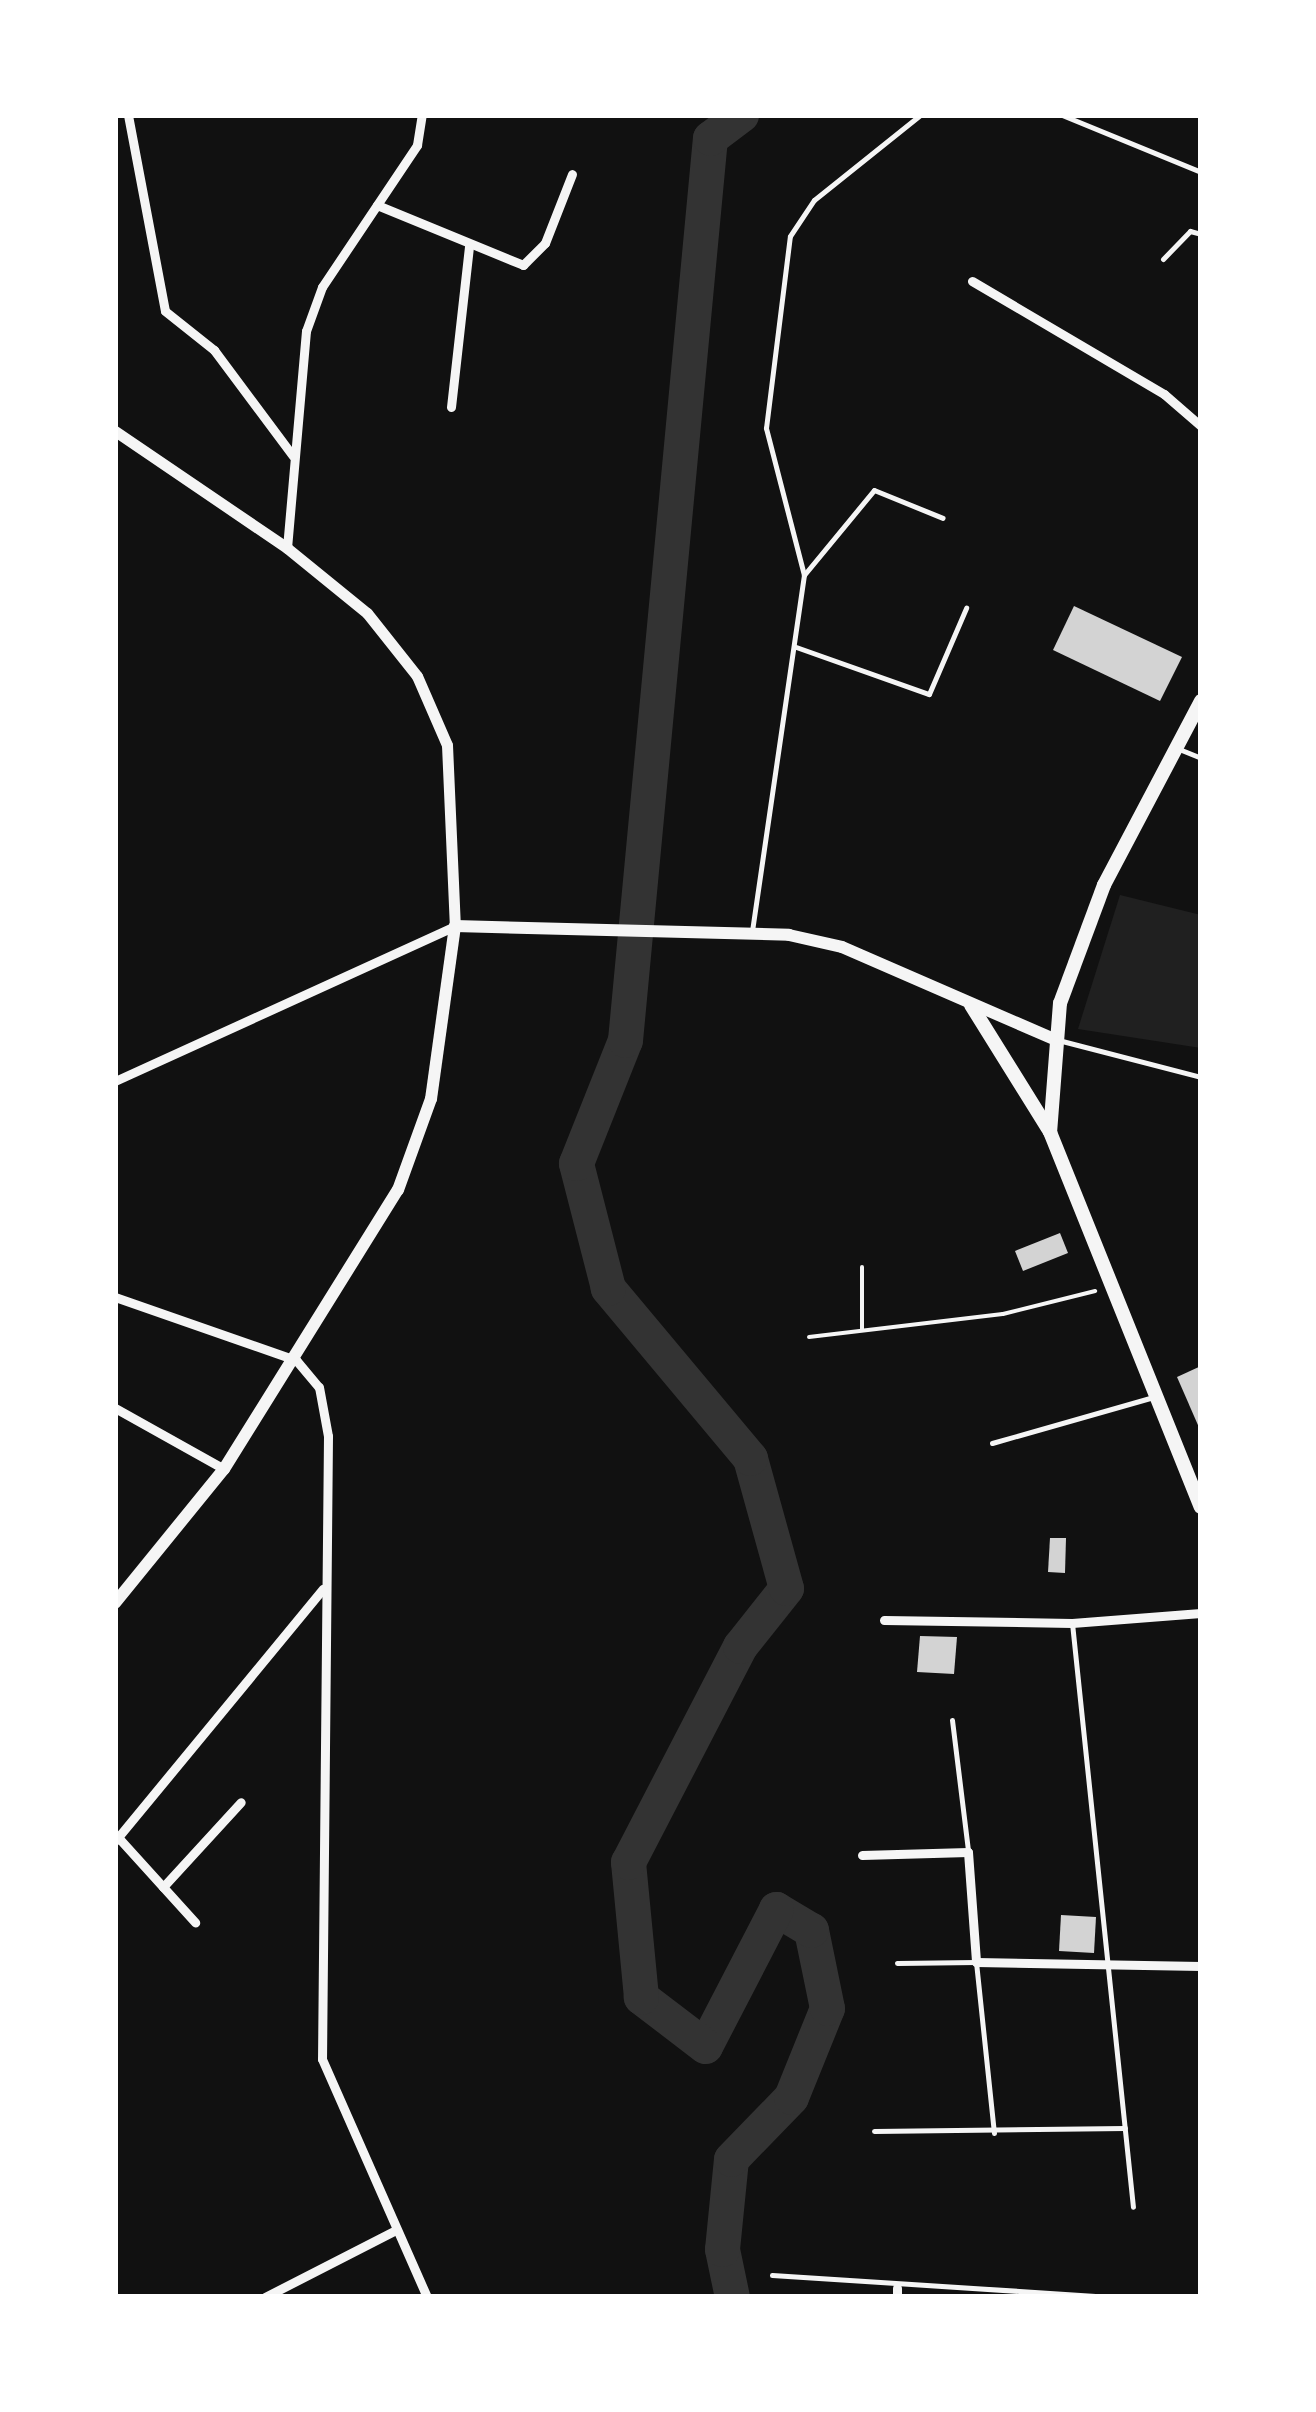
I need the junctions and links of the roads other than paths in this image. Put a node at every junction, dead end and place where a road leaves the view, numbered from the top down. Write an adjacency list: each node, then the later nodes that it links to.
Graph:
1 (128, 115): 15 (street)
2 (422, 115): 7 (street)
3 (920, 115): 18 (lane)
4 (1062, 115): 5 (lane)
5 (1201, 172)
6 (572, 174): 9 (street)
7 (377, 205): 9 (street); 15 (street)
8 (1201, 234): 10 (lane)
9 (468, 246): 12 (street)
10 (1163, 259)
11 (972, 281): 13 (street)
12 (451, 407)
13 (1201, 426)
14 (115, 431): 17 (street)
15 (293, 456): 17 (street)
16 (943, 518): 18 (lane)
17 (287, 548): 24 (street)
18 (804, 575): 20 (lane)
19 (966, 608): 20 (lane)
20 (796, 647): 25 (lane)
21 (1201, 701): 22 (main road)
22 (1171, 746): 23 (lane); 27 (main road)
23 (1201, 758)
24 (454, 926): 25 (main road); 29 (street); 32 (main road)
25 (751, 935): 26 (main road)
26 (971, 1005): 27 (main road); 30 (main road)
27 (1054, 1039): 28 (lane); 30 (main road)
28 (1201, 1077)
29 (115, 1081)
30 (1050, 1132): 33 (main road)
31 (115, 1297): 32 (street)
32 (296, 1360): 36 (main road); 38 (street)
33 (1156, 1396): 35 (lane); 37 (main road)
34 (115, 1408): 36 (street)
35 (992, 1443)
36 (224, 1468): 39 (main road)
37 (1201, 1507)
38 (323, 1589): 45 (street); 58 (street)
39 (115, 1603)
40 (1201, 1613): 42 (street)
41 (884, 1620): 42 (street)
42 (1072, 1623): 52 (lane)
43 (952, 1720): 46 (lane)
44 (242, 1802): 48 (street)
45 (116, 1838): 48 (street)
46 (968, 1852): 47 (street); 50 (street)
47 (862, 1854)
48 (163, 1887): 49 (street)
49 (194, 1922)
50 (976, 1962): 51 (lane); 52 (street); 56 (lane)
51 (897, 1964)
52 (1112, 1965): 53 (street); 54 (lane)
53 (1201, 1966)
54 (1125, 2128): 56 (lane); 57 (lane)
55 (874, 2131): 56 (lane)
56 (994, 2133)
57 (1134, 2207)
58 (396, 2230): 61 (street); 62 (street)
59 (772, 2275): 60 (lane)
60 (897, 2292): 63 (lane)
61 (265, 2297)
62 (427, 2297)
63 (1114, 2297)

